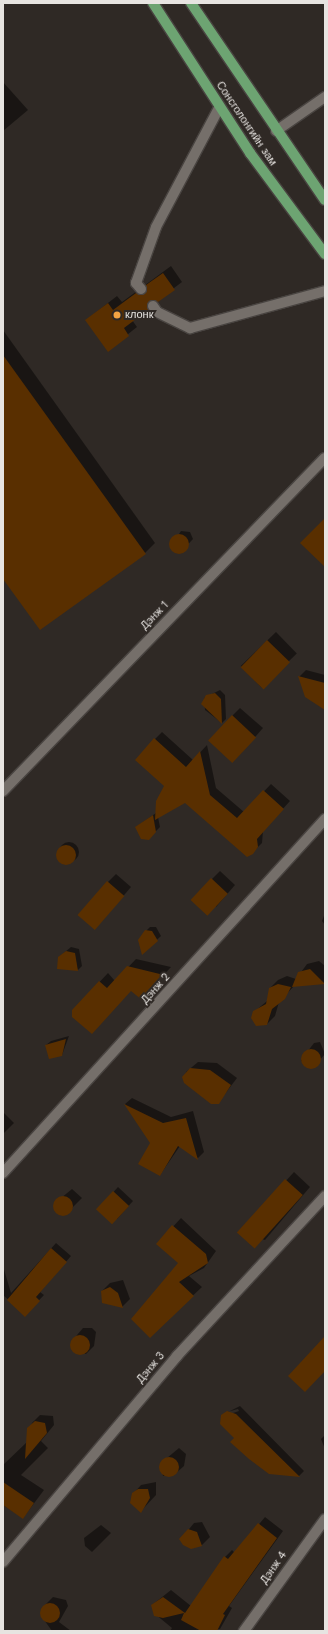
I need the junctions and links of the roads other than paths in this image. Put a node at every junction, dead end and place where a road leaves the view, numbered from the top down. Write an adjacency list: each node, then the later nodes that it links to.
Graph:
1 (153, 3): 4 (main road, Сонсголонгийн зам)
2 (191, 3): 5 (main road, Сонсголонгийн зам)
3 (325, 97): 5 (street)
4 (219, 108): 7 (main road, Сонсголонгийн зам); 8 (street)
5 (276, 131): 6 (main road, Сонсголонгийн зам)
6 (325, 200)
7 (325, 254)
8 (141, 289)
9 (325, 291): 10 (street)
10 (153, 306)
11 (325, 458): 12 (street, Дэнж 1)
12 (3, 791)
13 (325, 819): 14 (street, Дэнж 2)
14 (3, 1173)
15 (325, 1196): 17 (street, Дэнж 3)
16 (325, 1519): 18 (street, Дэнж 4)
17 (3, 1562)
18 (244, 1631)

